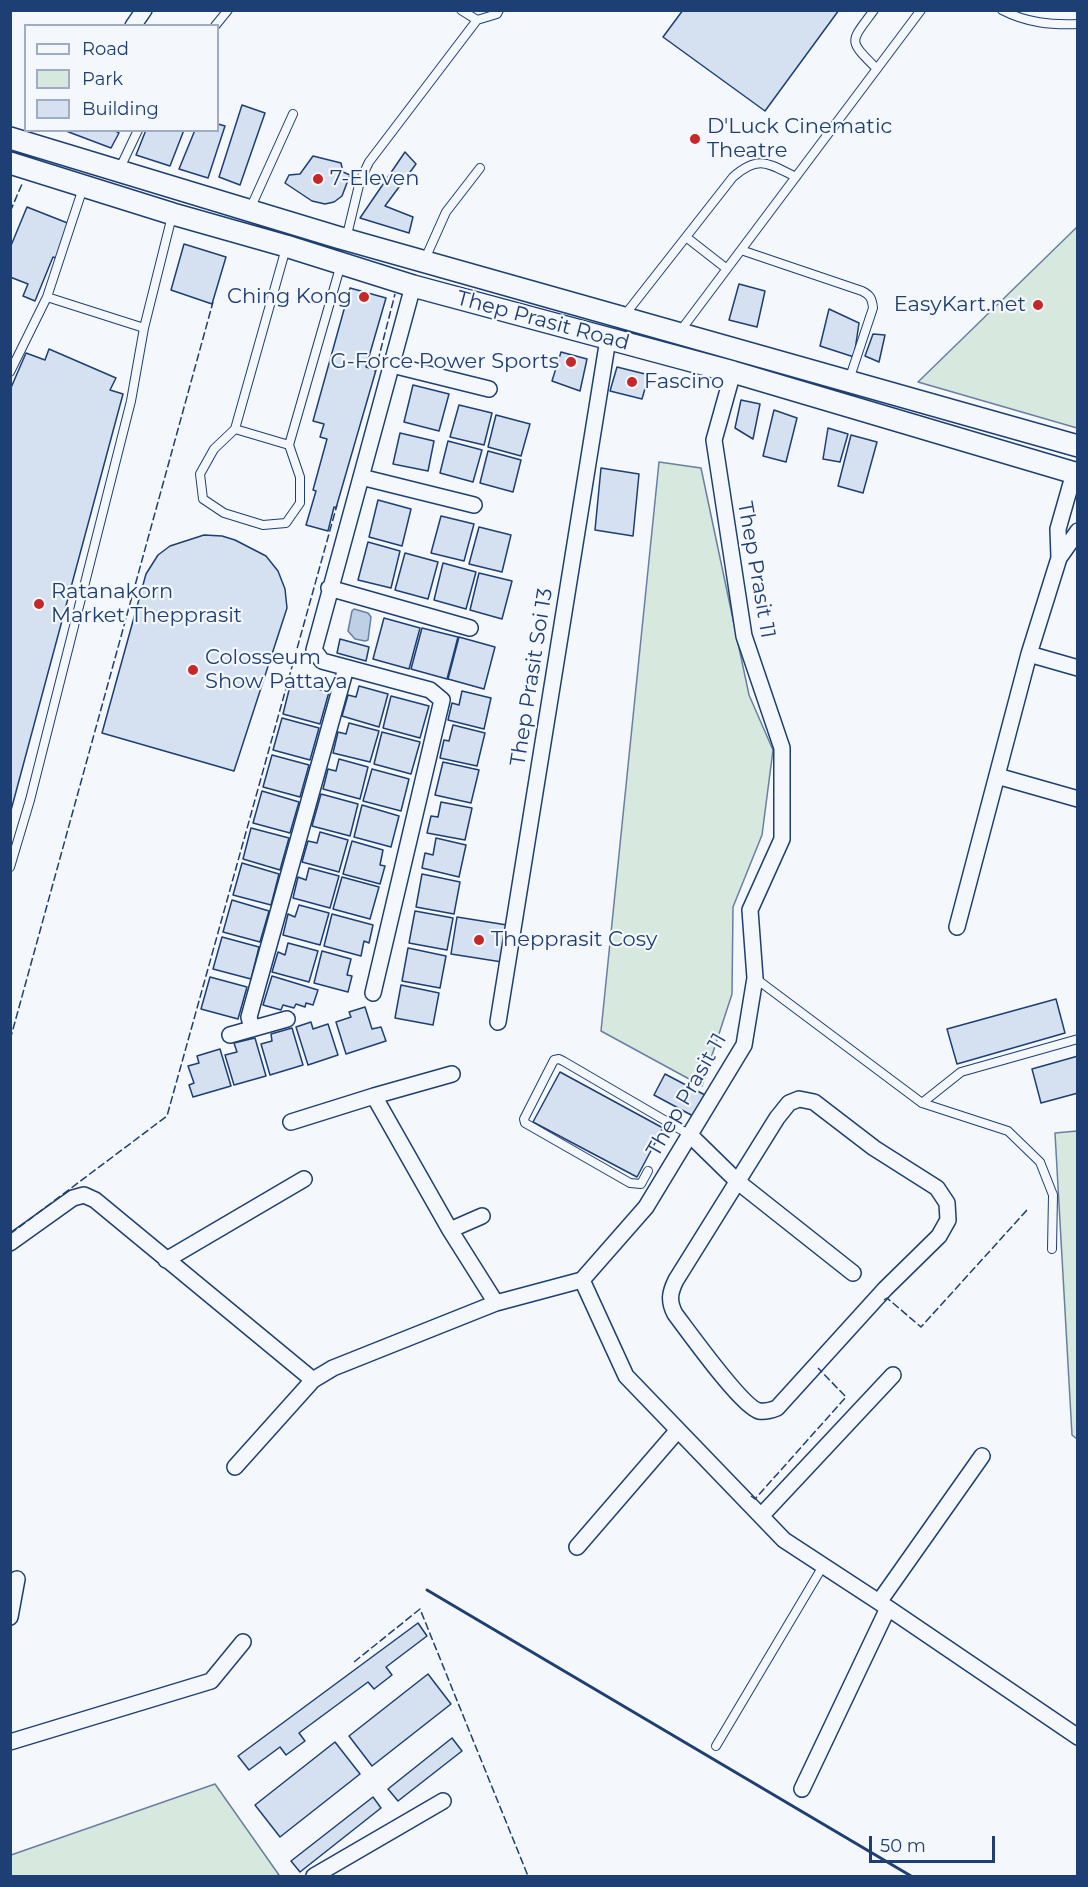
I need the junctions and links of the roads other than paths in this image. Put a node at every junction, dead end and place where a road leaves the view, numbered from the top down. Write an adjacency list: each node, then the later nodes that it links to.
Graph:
1 (144, 10): 9 (street)
2 (228, 10): 10 (lane)
3 (461, 10): 8 (lane)
4 (499, 10): 8 (lane)
5 (874, 10): 12 (lane)
6 (921, 10): 12 (lane)
7 (1002, 10): 11 (lane)
8 (477, 20): 24 (lane)
9 (134, 24)
10 (216, 24)
11 (1077, 24)
12 (877, 69): 19 (lane)
13 (293, 114): 21 (lane)
14 (137, 132): 18 (lane)
15 (20, 137): 18 (main road, Thep Prasit Road)
16 (10, 163): 20 (main road, Thep Prasit Road)
17 (480, 168): 27 (lane)
18 (119, 171): 21 (main road, Thep Prasit Road)
19 (796, 177): 23 (lane); 26 (lane)
20 (83, 187): 22 (main road, Thep Prasit Road); 31 (lane)
21 (249, 211): 24 (main road, Thep Prasit Road)
22 (173, 214): 25 (main road, Thep Prasit Road); 33 (lane)
23 (686, 237): 29 (lane); 32 (lane)
24 (346, 240): 27 (main road, Thep Prasit Road)
25 (286, 246): 28 (main road, Thep Prasit Road); 41 (lane)
26 (741, 250): 29 (lane); 39 (lane)
27 (424, 262): 32 (main road, Thep Prasit Road)
28 (341, 263): 30 (main road, Thep Prasit Road); 42 (lane)
29 (727, 269): 34 (lane)
30 (413, 286): 35 (main road, Thep Prasit Road); 36 (street)
31 (47, 297): 33 (lane); 37 (lane)
32 (622, 318): 34 (main road, Thep Prasit Road)
33 (144, 328): 56 (lane)
34 (678, 334): 39 (main road, Thep Prasit Road)
35 (608, 339): 38 (main road, Thep Prasit Road); 61 (street, Thep Prasit Soi 13)
36 (392, 365): 40 (street); 45 (street)
37 (10, 372)
38 (733, 372): 44 (main road, Thep Prasit Road); 58 (street, Thep Prasit 11)
39 (849, 382): 43 (main road, Thep Prasit Road)
40 (489, 388)
41 (235, 429): 42 (lane); 42 (lane)
42 (290, 445)
43 (1077, 446)
44 (1076, 474): 48 (street)
45 (361, 477): 46 (street); 49 (street)
46 (474, 505)
47 (1077, 531): 48 (street)
48 (1059, 558): 51 (street)
49 (329, 588): 50 (street); 52 (street)
50 (470, 628)
51 (1029, 654): 53 (street); 54 (street)
52 (346, 668): 59 (street); 62 (street)
53 (1077, 668)
54 (997, 776): 55 (street); 57 (street)
55 (1077, 799)
56 (10, 867)
57 (957, 927)
58 (754, 978): 67 (lane); 69 (street, Thep Prasit 11)
59 (373, 993)
60 (287, 1019): 62 (street)
61 (498, 1022)
62 (252, 1029): 63 (street)
63 (230, 1035)
64 (1077, 1039): 67 (lane)
65 (452, 1074): 66 (street)
66 (374, 1096): 68 (street); 74 (street)
67 (922, 1103): 76 (lane)
68 (291, 1122)
69 (690, 1135): 70 (lane); 72 (street); 79 (street, Thep Prasit 11)
70 (648, 1172)
71 (304, 1179): 77 (street)
72 (738, 1182): 72 (street); 78 (street)
73 (482, 1216): 74 (street)
74 (450, 1230): 80 (street)
75 (10, 1243): 77 (street)
76 (1052, 1249)
77 (166, 1260): 82 (street)
78 (853, 1273)
79 (582, 1280): 80 (street); 83 (street)
80 (496, 1303): 82 (street)
81 (892, 1375): 86 (street)
82 (313, 1380): 85 (street)
83 (678, 1430): 86 (street); 87 (street)
84 (982, 1456): 90 (street)
85 (235, 1467)
86 (761, 1516): 88 (street)
87 (577, 1547)
88 (823, 1566): 90 (street); 95 (lane)
89 (17, 1579): 91 (street)
90 (884, 1605): 93 (street); 96 (street)
91 (10, 1617)
92 (243, 1642): 94 (street)
93 (1077, 1737)
94 (10, 1742)
95 (716, 1746)
96 (802, 1789)
97 (443, 1801): 98 (street)
98 (314, 1876)

